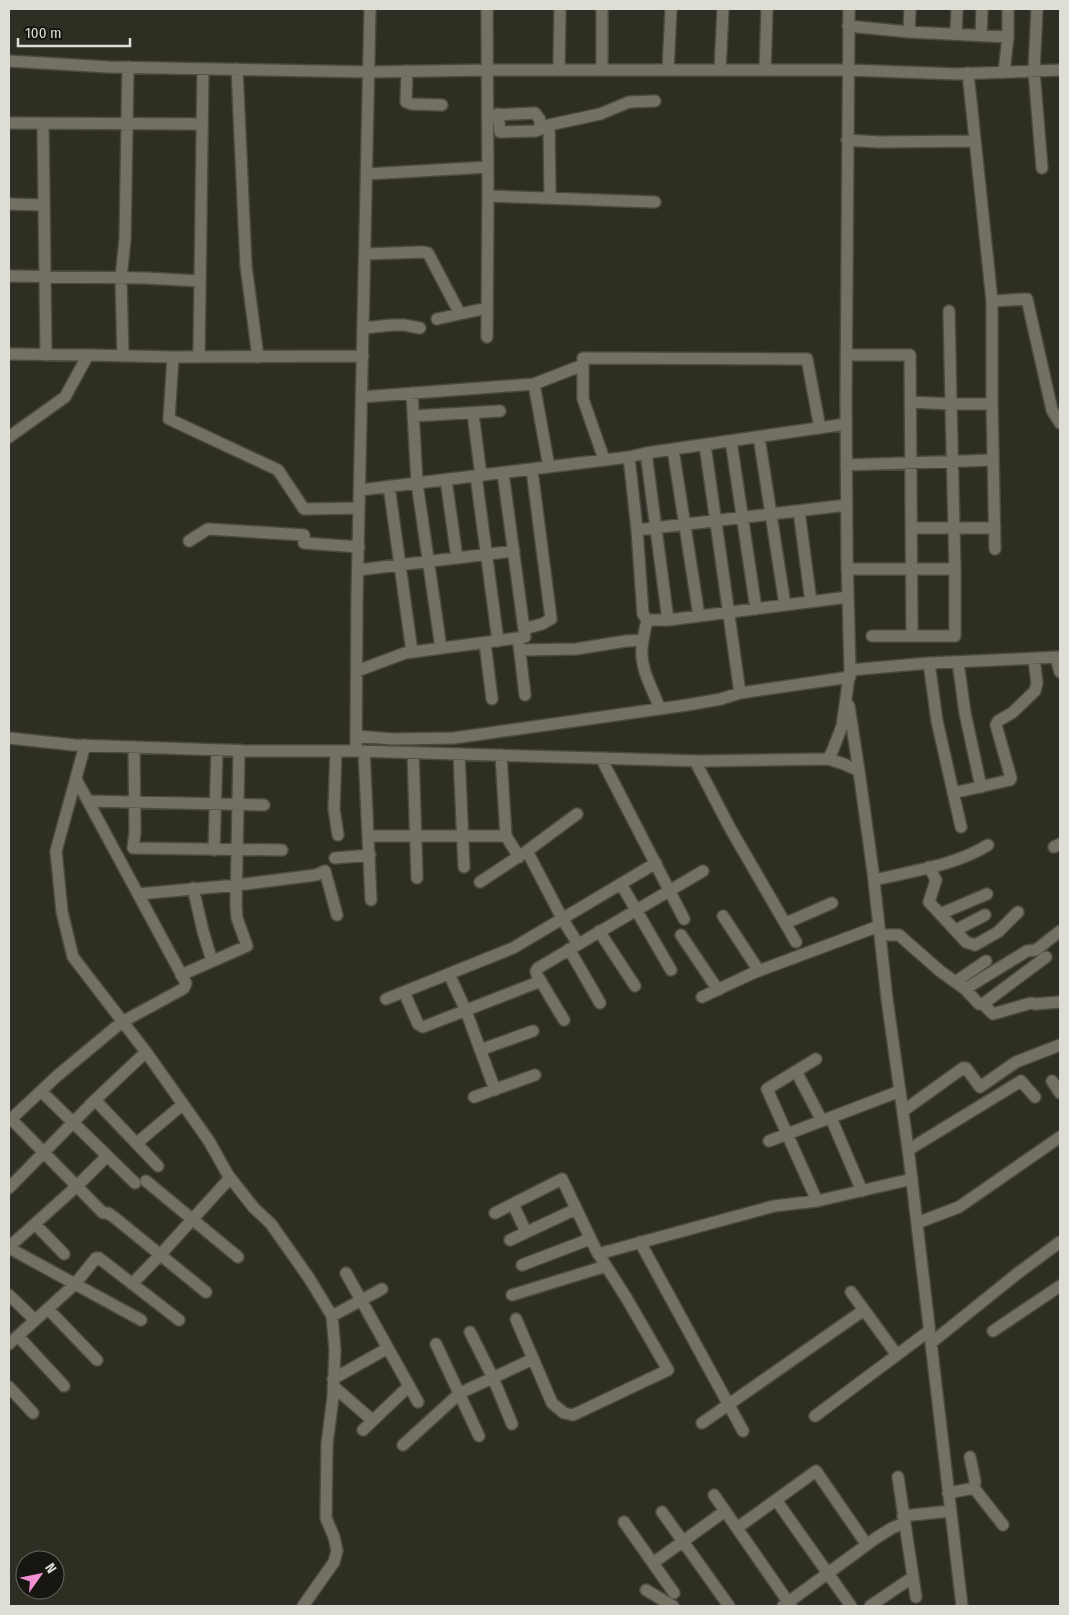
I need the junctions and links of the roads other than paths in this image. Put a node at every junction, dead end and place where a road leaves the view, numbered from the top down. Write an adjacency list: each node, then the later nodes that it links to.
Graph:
1 (370, 9): 32 (street)
2 (487, 9): 23 (street)
3 (560, 9): 24 (street)
4 (602, 9): 25 (street)
5 (671, 9): 26 (street)
6 (723, 9): 27 (street)
7 (767, 9): 28 (street)
8 (849, 9): 14 (street)
9 (910, 9): 15 (street)
10 (957, 9): 16 (street)
11 (982, 9): 17 (street)
12 (1008, 9): 18 (street)
13 (1037, 9): 31 (street)
14 (848, 26): 15 (street); 29 (street)
15 (909, 32): 16 (street)
16 (956, 34): 17 (street)
17 (981, 36): 18 (street)
18 (1008, 37): 34 (street)
19 (9, 61): 20 (street)
20 (128, 67): 21 (street); 39 (street)
21 (203, 69): 22 (street); 42 (street)
22 (237, 69): 32 (street); 75 (street)
23 (486, 70): 24 (street); 33 (street); 38 (street)
24 (559, 70): 25 (street)
25 (602, 70): 26 (street)
26 (668, 70): 27 (street)
27 (720, 70): 28 (street)
28 (765, 70): 29 (street)
29 (847, 70): 35 (street); 44 (street)
30 (1060, 70): 31 (street)
31 (1034, 71): 34 (street); 47 (street)
32 (370, 72): 33 (street); 48 (street)
33 (408, 72): 37 (street)
34 (1004, 72): 35 (street)
35 (968, 73): 45 (street)
36 (655, 102): 43 (street)
37 (442, 105)
38 (492, 115): 43 (street); 43 (street); 46 (street)
39 (127, 122): 41 (street); 42 (street); 57 (street)
40 (9, 123): 41 (street)
41 (43, 124): 53 (street)
42 (202, 124): 58 (street)
43 (545, 127): 50 (street)
44 (848, 140): 45 (street); 70 (street)
45 (975, 141): 59 (street)
46 (488, 167): 48 (street); 49 (street)
47 (1042, 168)
48 (367, 174): 54 (street)
49 (488, 196): 50 (street); 60 (street)
50 (550, 198): 51 (street)
51 (655, 202)
52 (9, 204): 53 (street)
53 (44, 205): 55 (street)
54 (365, 254): 62 (street); 64 (street)
55 (45, 275): 56 (street); 57 (street); 68 (street)
56 (9, 276)
57 (121, 278): 58 (street); 71 (street)
58 (200, 281): 74 (street)
59 (992, 301): 82 (street); 87 (street)
60 (487, 308): 62 (street); 66 (street)
61 (949, 311): 81 (street)
62 (460, 314): 63 (street)
63 (437, 319)
64 (364, 328): 65 (street); 72 (street)
65 (420, 328)
66 (487, 337)
67 (9, 354): 68 (street)
68 (46, 355): 69 (street)
69 (88, 355): 71 (street); 90 (street)
70 (846, 355): 80 (street); 86 (street)
71 (122, 356): 73 (street)
72 (363, 356): 75 (street); 79 (street)
73 (172, 357): 74 (street); 110 (street)
74 (199, 357): 75 (street)
75 (258, 357)
76 (583, 365): 77 (street); 88 (street); 96 (street)
77 (534, 384): 78 (street); 101 (street)
78 (412, 393): 79 (street); 85 (street)
79 (362, 397): 108 (street)
80 (910, 402): 81 (street); 99 (street)
81 (951, 404): 82 (street); 98 (street)
82 (992, 404): 97 (street)
83 (500, 411): 84 (street)
84 (473, 412): 85 (street); 104 (street)
85 (413, 416): 106 (street)
86 (846, 424): 88 (street); 100 (street)
87 (1060, 424)
88 (820, 428): 89 (street)
89 (759, 436): 91 (street); 112 (street)
90 (9, 437)
91 (731, 441): 92 (street); 113 (street)
92 (705, 444): 93 (street); 114 (street)
93 (673, 449): 94 (street); 115 (street)
94 (646, 453): 95 (street); 116 (street)
95 (629, 457): 96 (street); 120 (street)
96 (604, 459): 101 (street)
97 (993, 460): 98 (street); 119 (street)
98 (952, 461): 99 (street); 118 (street)
99 (910, 463): 100 (street); 117 (street)
100 (846, 465): 109 (street)
101 (549, 467): 102 (street)
102 (532, 470): 103 (street); 141 (street)
103 (503, 473): 104 (street); 124 (street)
104 (478, 476): 105 (street); 125 (street)
105 (446, 480): 106 (street); 126 (street)
106 (417, 483): 107 (street); 127 (street)
107 (389, 486): 108 (street); 128 (street)
108 (360, 490): 110 (street)
109 (846, 505): 111 (street); 129 (street)
110 (360, 508): 122 (street)
111 (799, 510): 112 (street); 134 (street)
112 (771, 514): 113 (street); 135 (street)
113 (742, 517): 114 (street); 136 (street)
114 (716, 520): 115 (street); 137 (street)
115 (684, 524): 116 (street); 138 (street)
116 (656, 528): 120 (street); 140 (street)
117 (911, 528): 118 (street); 130 (street)
118 (954, 528): 119 (street); 131 (street)
119 (995, 528): 123 (street)
120 (636, 530): 139 (street)
121 (189, 541): 122 (street)
122 (358, 547): 132 (street)
123 (995, 549)
124 (514, 551): 125 (street); 141 (street)
125 (486, 554): 126 (street); 145 (street)
126 (457, 558): 127 (street)
127 (428, 561): 128 (street); 147 (street)
128 (399, 565): 132 (street); 149 (street)
129 (847, 568): 130 (street); 133 (street)
130 (911, 569): 131 (street); 143 (street)
131 (956, 569): 143 (street)
132 (358, 570): 154 (street)
133 (848, 597): 134 (street); 156 (street)
134 (811, 602): 135 (street)
135 (785, 605): 136 (street)
136 (756, 609): 137 (street)
137 (729, 612): 138 (street); 157 (street)
138 (699, 616): 140 (street)
139 (647, 620): 140 (street); 144 (street)
140 (668, 620)
141 (521, 634): 145 (street); 148 (street)
142 (872, 636): 143 (street)
143 (912, 636)
144 (643, 640): 148 (street); 161 (street)
145 (498, 641): 146 (street)
146 (485, 642): 147 (street); 160 (street)
147 (442, 648): 149 (street)
148 (520, 650): 158 (street)
149 (412, 652): 154 (street)
150 (1058, 658): 151 (street); 155 (street)
151 (1034, 659): 152 (street); 178 (street)
152 (958, 662): 153 (street); 178 (street)
153 (929, 664): 156 (street); 179 (street)
154 (357, 671): 162 (street)
155 (1060, 672)
156 (850, 674): 157 (street); 159 (street)
157 (740, 693): 161 (street)
158 (524, 695)
159 (847, 697): 174 (street); 176 (street)
160 (492, 699)
161 (660, 709): 162 (street)
162 (356, 736): 169 (street)
163 (9, 738): 164 (street)
164 (85, 745): 165 (street); 177 (street)
165 (134, 747): 166 (street); 181 (street)
166 (217, 750): 167 (street); 182 (street)
167 (239, 750): 168 (street); 183 (street)
168 (336, 751): 169 (street); 187 (street)
169 (360, 751): 170 (street); 188 (street)
170 (413, 753): 171 (street); 189 (street)
171 (459, 754): 172 (street); 190 (street)
172 (501, 755): 173 (street); 191 (street)
173 (601, 758): 175 (street); 199 (street)
174 (828, 759): 175 (street); 176 (street)
175 (695, 761): 222 (street)
176 (859, 771): 204 (street)
177 (76, 779): 180 (street); 250 (street)
178 (981, 787): 179 (street)
179 (953, 794): 186 (street)
180 (88, 800): 181 (street); 210 (street)
181 (134, 801): 182 (street); 193 (street)
182 (215, 803): 183 (street); 193 (street)
183 (238, 804): 184 (street); 194 (street)
184 (264, 805)
185 (577, 814): 196 (street)
186 (961, 827)
187 (338, 835)
188 (369, 836): 189 (street); 197 (street)
189 (415, 836): 190 (street); 203 (street)
190 (463, 836): 191 (street); 200 (street)
191 (506, 836): 196 (street)
192 (988, 845): 201 (street)
193 (214, 850): 194 (street)
194 (238, 850): 195 (street); 207 (street)
195 (282, 850)
196 (523, 854): 205 (street); 221 (street)
197 (370, 855): 198 (street); 212 (street)
198 (335, 858)
199 (656, 863): 206 (street); 209 (street)
200 (464, 867)
201 (929, 867): 204 (street); 217 (street)
202 (703, 871): 209 (street)
203 (417, 878)
204 (874, 880): 225 (street)
205 (480, 882)
206 (621, 884): 214 (street); 221 (street)
207 (237, 885): 208 (street); 216 (street); 231 (street)
208 (194, 888): 210 (street); 231 (street)
209 (670, 889): 214 (street); 220 (street)
210 (138, 894): 236 (street)
211 (987, 894): 217 (street)
212 (371, 900)
213 (832, 903): 222 (street)
214 (635, 909): 224 (street); 233 (street)
215 (1018, 912): 223 (street)
216 (337, 914)
217 (940, 914): 223 (street)
218 (985, 915): 223 (street)
219 (723, 916): 234 (street)
220 (684, 919)
221 (563, 920): 229 (street); 235 (street)
222 (786, 924): 228 (street)
223 (956, 930)
224 (599, 931): 229 (street); 239 (street)
225 (880, 931): 234 (street); 238 (street); 260 (street)
226 (1060, 931): 240 (street)
227 (681, 935): 241 (street)
228 (796, 942)
229 (573, 947): 237 (street); 246 (street)
230 (1046, 958): 247 (street)
231 (212, 961): 236 (street)
232 (986, 961): 238 (street)
233 (671, 970)
234 (759, 971): 241 (street)
235 (449, 974): 242 (street); 248 (street)
236 (181, 975): 250 (street)
237 (541, 981): 248 (street); 249 (street)
238 (955, 982): 240 (street)
239 (635, 986)
240 (965, 989): 247 (street)
241 (718, 990): 243 (street)
242 (404, 992): 244 (street); 248 (street)
243 (702, 998)
244 (386, 999)
245 (1060, 1002): 247 (street)
246 (600, 1003)
247 (983, 1004)
248 (466, 1011): 253 (street)
249 (564, 1020)
250 (122, 1022): 254 (street); 269 (street)
251 (533, 1031): 253 (street)
252 (1060, 1045): 267 (street)
253 (480, 1050): 259 (street)
254 (146, 1052): 265 (street); 266 (street)
255 (816, 1059): 256 (street)
256 (796, 1071): 268 (street); 271 (street)
257 (535, 1075): 259 (street)
258 (1052, 1081): 261 (street)
259 (494, 1090): 263 (street)
260 (900, 1091): 267 (street); 268 (street)
261 (1060, 1093)
262 (46, 1096): 270 (street)
263 (474, 1097)
264 (1035, 1097): 275 (street)
265 (95, 1100): 270 (street); 274 (street)
266 (182, 1105): 274 (street); 279 (street)
267 (903, 1111): 275 (street)
268 (827, 1119): 271 (street); 283 (street)
269 (12, 1122): 276 (street)
270 (73, 1122): 276 (street); 277 (street)
271 (788, 1134): 273 (street); 284 (street)
272 (1060, 1137): 289 (street)
273 (769, 1141)
274 (137, 1144): 278 (street)
275 (908, 1150): 280 (street)
276 (44, 1152): 281 (street); 282 (street)
277 (107, 1156): 281 (street); 288 (street)
278 (158, 1166)
279 (230, 1178): 288 (street); 315 (street)
280 (912, 1179): 283 (street); 289 (street)
281 (77, 1186): 290 (street); 299 (street)
282 (9, 1188)
283 (862, 1191): 284 (street)
284 (817, 1201): 294 (street)
285 (513, 1204): 286 (street); 287 (street); 291 (street)
286 (576, 1209): 291 (street); 292 (street)
287 (495, 1213)
288 (192, 1220): 299 (street); 300 (street)
289 (917, 1223): 323 (street)
290 (35, 1224): 296 (street); 297 (street)
291 (526, 1232): 293 (street)
292 (590, 1239): 298 (street); 301 (street)
293 (510, 1240)
294 (640, 1242): 298 (street); 337 (street)
295 (1060, 1242): 323 (street)
296 (9, 1248): 304 (street)
297 (64, 1254)
298 (598, 1254): 302 (street)
299 (160, 1255): 305 (street); 308 (street)
300 (238, 1257)
301 (522, 1265)
302 (606, 1266): 311 (street); 328 (street)
303 (346, 1273): 312 (street)
304 (75, 1284): 305 (street); 313 (street); 318 (street)
305 (132, 1284): 319 (street)
306 (1060, 1286): 320 (street)
307 (382, 1289): 312 (street)
308 (206, 1292)
309 (851, 1292): 314 (street)
310 (9, 1295): 317 (street)
311 (512, 1295)
312 (362, 1300): 315 (street); 326 (street)
313 (48, 1309): 317 (street); 329 (street)
314 (864, 1310): 327 (street); 337 (street)
315 (332, 1316): 331 (street)
316 (516, 1318): 328 (street)
317 (35, 1320): 322 (street)
318 (141, 1320)
319 (180, 1320)
320 (994, 1331)
321 (470, 1332): 330 (street)
322 (18, 1336): 324 (street); 332 (street)
323 (930, 1337): 327 (street); 350 (street)
324 (9, 1344)
325 (436, 1344): 335 (street)
326 (388, 1348): 331 (street); 333 (street)
327 (897, 1355): 339 (street)
328 (534, 1359): 330 (street)
329 (97, 1360)
330 (493, 1378): 335 (street); 342 (street)
331 (333, 1382): 340 (street); 369 (street)
332 (64, 1386)
333 (409, 1386): 336 (street); 340 (street)
334 (9, 1387): 338 (street)
335 (460, 1393): 345 (street); 346 (street)
336 (418, 1402)
337 (729, 1405): 341 (street); 344 (street)
338 (33, 1413)
339 (815, 1416)
340 (372, 1420): 343 (street)
341 (702, 1423)
342 (512, 1424)
343 (363, 1430)
344 (743, 1431)
345 (479, 1436)
346 (403, 1445)
347 (970, 1457): 349 (street)
348 (898, 1476): 356 (street)
349 (974, 1488): 350 (street); 358 (street)
350 (948, 1493): 355 (street)
351 (714, 1495): 353 (street)
352 (776, 1500): 359 (street); 361 (street); 363 (street)
353 (725, 1511): 359 (street); 360 (street)
354 (662, 1512): 360 (street)
355 (950, 1513): 356 (street); 374 (street)
356 (904, 1520): 361 (street); 364 (street)
357 (624, 1522): 362 (street)
358 (1004, 1525)
359 (737, 1528): 368 (street)
360 (683, 1541): 362 (street); 371 (street)
361 (867, 1545): 363 (street)
362 (653, 1563): 366 (street)
363 (828, 1573): 368 (street); 372 (street)
364 (912, 1578): 367 (street); 373 (street)
365 (646, 1590): 370 (street)
366 (674, 1593)
367 (916, 1597)
368 (787, 1605)
369 (303, 1606)
370 (674, 1606)
371 (729, 1606)
372 (851, 1606)
373 (870, 1606)
374 (962, 1606)

